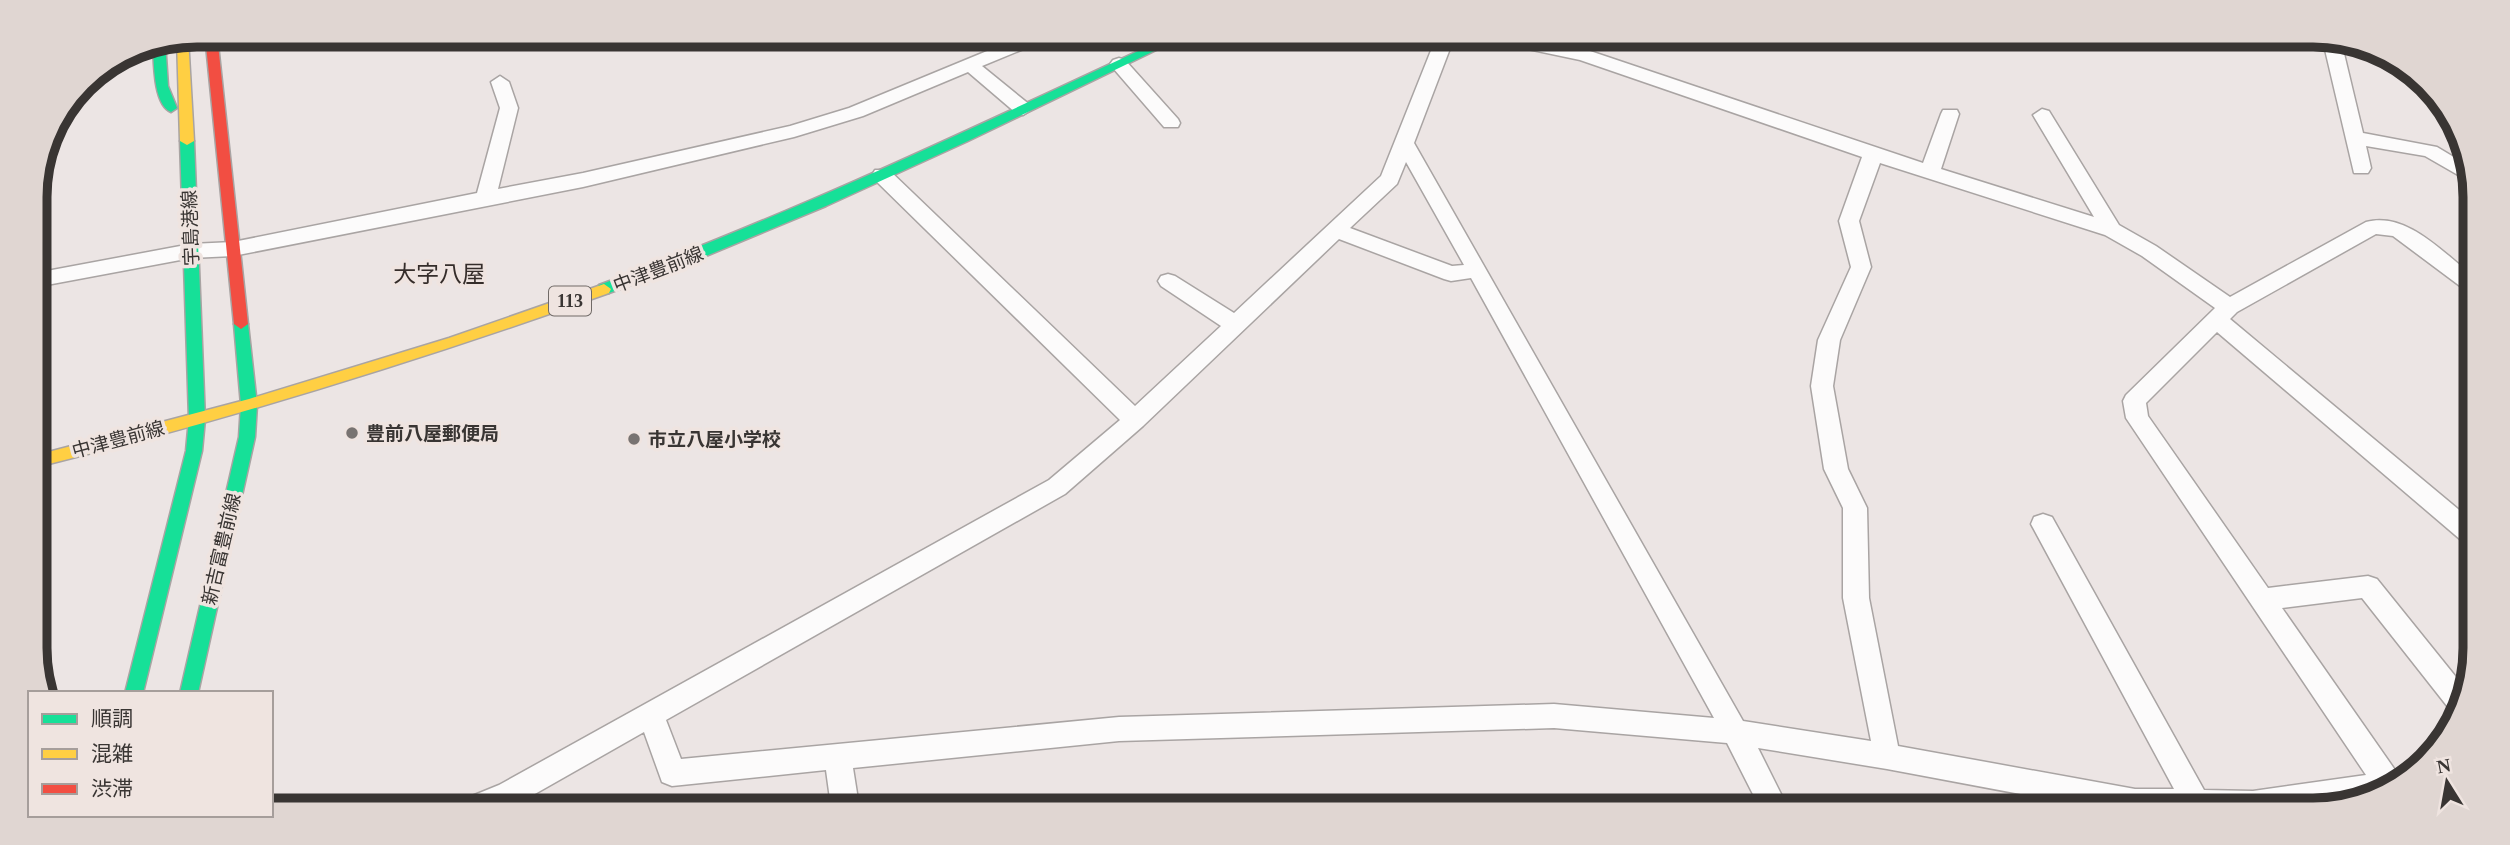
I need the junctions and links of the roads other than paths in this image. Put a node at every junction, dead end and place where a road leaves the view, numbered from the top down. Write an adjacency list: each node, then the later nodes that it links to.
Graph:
1 (212, 47): 18 (main road, 宇島港線)
2 (1011, 47): 10 (street)
3 (1156, 47): 9 (main road, 中津豊前線 / 113)
4 (1442, 47): 19 (street)
5 (1544, 47): 21 (street)
6 (183, 48): 20 (main road, 宇島港線)
7 (2334, 49): 17 (street)
8 (160, 52): 20 (main road)
9 (1119, 64): 13 (main road, 中津豊前線 / 113); 16 (street)
10 (971, 66): 13 (street); 26 (street)
11 (500, 82): 26 (street)
12 (232, 91): 18 (main road)
13 (1023, 109): 25 (main road, 中津豊前線 / 113)
14 (1950, 114): 24 (street)
15 (2042, 115): 27 (street)
16 (1171, 123)
17 (2354, 138): 22 (street); 23 (street)
18 (222, 139): 29 (main road, 宇島港線)
19 (1405, 144): 28 (street); 31 (street)
20 (187, 146): 30 (main road, 宇島港線)
21 (1873, 154): 24 (street); 50 (street)
22 (2361, 168)
23 (2460, 170)
24 (1930, 172): 27 (street)
25 (882, 175): 37 (main road, 中津豊前線 / 113); 39 (street)
26 (486, 198): 29 (street)
27 (2112, 230): 35 (street)
28 (1337, 231): 31 (street); 36 (street)
29 (233, 249): 30 (street); 37 (main road, 宇島港線)
30 (191, 251): 32 (street); 38 (main road, 宇島港線)
31 (1476, 270): 48 (street)
32 (48, 278)
33 (2463, 278): 35 (street)
34 (1168, 281): 36 (street)
35 (2223, 313): 42 (street); 43 (street)
36 (1236, 326): 39 (street)
37 (249, 405): 38 (main road, 中津豊前線 / 113); 45 (main road, 新吉富豊前線)
38 (197, 418): 40 (main road, 中津豊前線 / 113); 44 (main road)
39 (1135, 420): 47 (street)
40 (47, 458)
41 (2043, 524): 55 (street)
42 (2463, 527)
43 (2262, 600): 46 (street); 51 (street)
44 (134, 691)
45 (189, 691)
46 (2454, 696)
47 (651, 714): 49 (street); 57 (street)
48 (1737, 733): 49 (street); 50 (street); 53 (street)
49 (838, 756): 58 (street)
50 (1887, 756): 54 (street)
51 (2385, 779)
52 (2365, 788): 56 (street)
53 (1769, 797)
54 (2106, 797)
55 (2193, 797)
56 (2303, 797)
57 (500, 798)
58 (844, 798)

